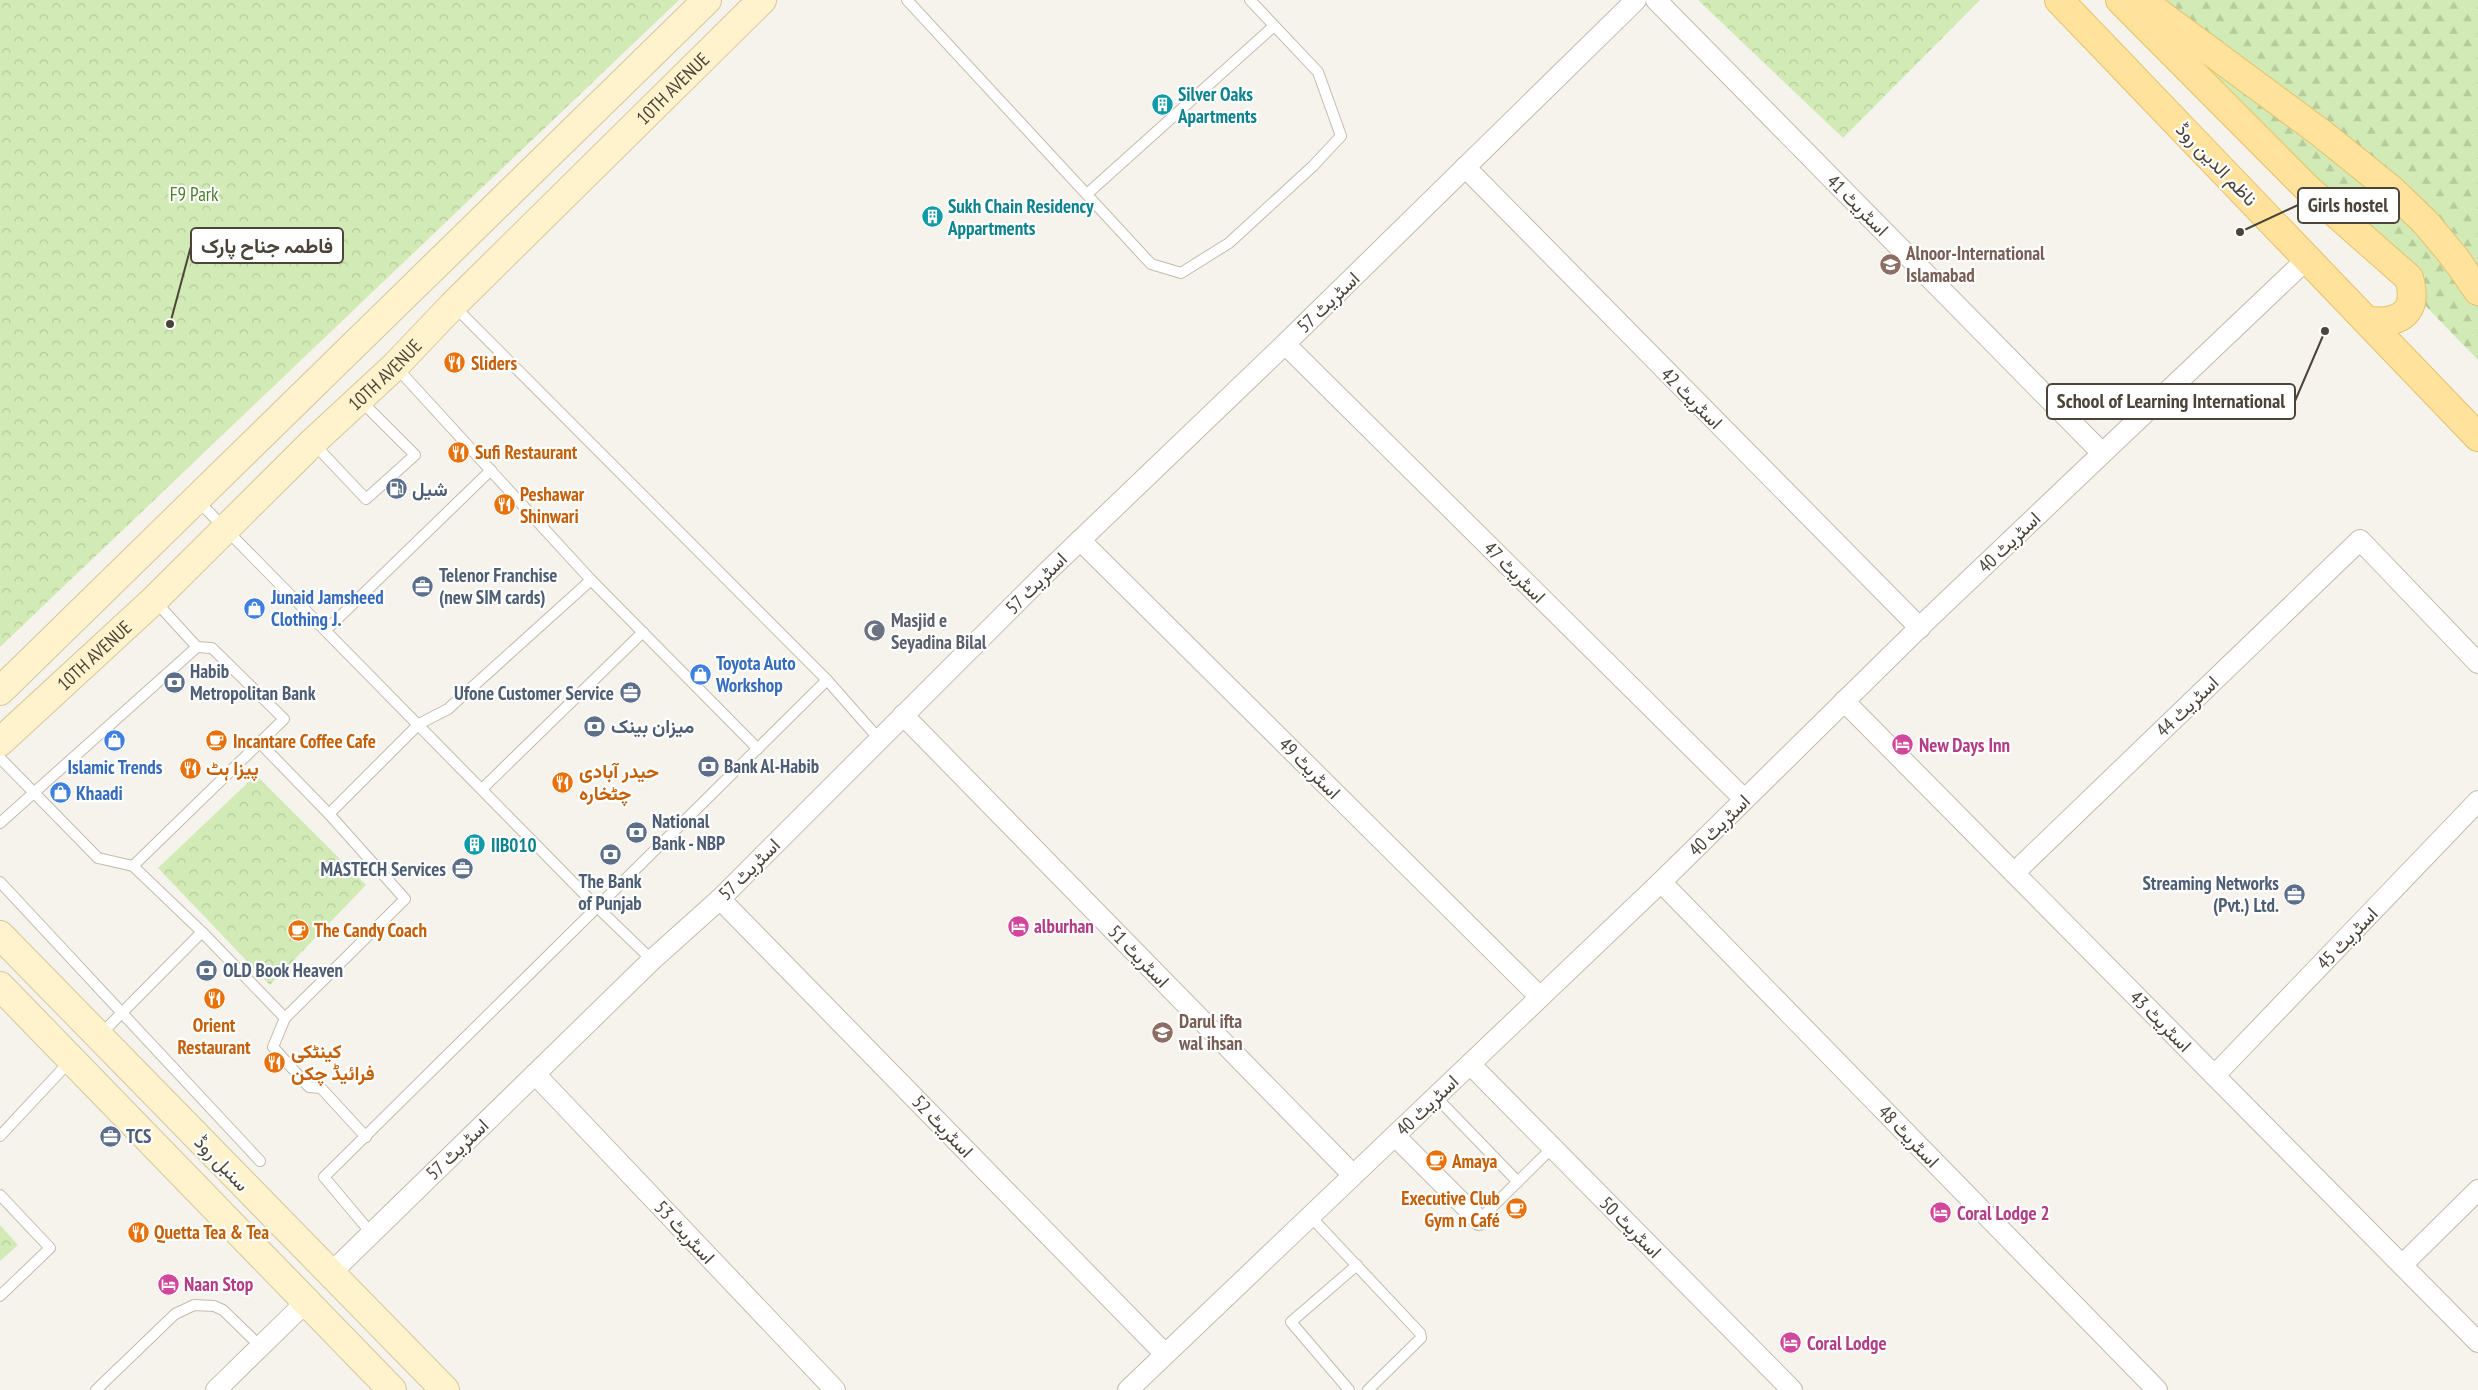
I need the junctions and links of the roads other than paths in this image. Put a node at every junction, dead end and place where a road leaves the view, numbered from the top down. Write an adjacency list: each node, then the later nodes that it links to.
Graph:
1 (707, 0): 11 (main road, 10TH AVENUE)
2 (762, 0): 12 (main road, 10TH AVENUE)
3 (907, 0): 14 (lane)
4 (1250, 0): 10 (lane)
5 (1636, 0): 13 (street, اسٹریٹ 57)
6 (1656, 0): 24 (street, اسٹریٹ 41)
7 (2059, 0): 15 (main road, ناظم الدین روڈ)
8 (2120, 0): 18 (main road)
9 (2141, 0): 16 (main road)
10 (1274, 26): 14 (lane); 14 (lane)
11 (590, 112): 12 (main road); 26 (main road, 10TH AVENUE)
12 (619, 141): 17 (main road, 10TH AVENUE)
13 (1465, 167): 19 (street, اسٹریٹ 57); 31 (street, اسٹریٹ 42)
14 (1086, 194)
15 (2308, 258): 18 (main road, ناظم الدین روڈ); 24 (street, اسٹریٹ 40)
16 (2478, 291)
17 (453, 305): 20 (main road, 10TH AVENUE); 36 (lane)
18 (2368, 321): 22 (main road, ناظم الدین روڈ)
19 (1285, 344): 28 (street, اسٹریٹ 57); 48 (street, اسٹریٹ 47)
20 (395, 366): 21 (main road, 10TH AVENUE); 25 (lane)
21 (359, 399): 23 (main road, 10TH AVENUE); 23 (lane)
22 (2478, 437)
23 (313, 442): 27 (main road, 10TH AVENUE)
24 (2102, 453): 31 (street, اسٹریٹ 40)
25 (491, 470): 29 (lane); 32 (lane)
26 (195, 498): 27 (lane); 37 (main road, 10TH AVENUE)
27 (227, 528): 30 (main road, 10TH AVENUE); 32 (lane)
28 (1080, 540): 39 (street, اسٹریٹ 57); 62 (street, اسٹریٹ 49)
29 (591, 580): 33 (lane); 40 (lane)
30 (154, 600): 34 (lane); 42 (main road, 10TH AVENUE)
31 (1920, 628): 38 (street, اسٹریٹ 40)
32 (326, 630): 40 (lane)
33 (643, 632): 44 (lane); 46 (lane)
34 (197, 647): 43 (lane); 47 (lane)
35 (2478, 663): 53 (street, اسٹریٹ 44)
36 (827, 680): 41 (lane); 44 (lane)
37 (0, 691)
38 (1844, 701): 48 (street, اسٹریٹ 40); 53 (street, اسٹریٹ 43)
39 (903, 715): 41 (street, اسٹریٹ 57); 76 (street, اسٹریٹ 51)
40 (419, 724): 46 (lane); 50 (lane)
41 (879, 738): 56 (street, اسٹریٹ 57)
42 (0, 742)
43 (260, 743): 50 (lane); 52 (lane)
44 (758, 749): 57 (lane)
45 (0, 758): 47 (lane)
46 (482, 789): 57 (lane)
47 (34, 793): 51 (lane); 52 (lane)
48 (1744, 799): 55 (street, اسٹریٹ 40)
49 (2478, 800): 69 (street, اسٹریٹ 45)
50 (329, 814): 64 (lane)
51 (0, 823)
52 (133, 866): 58 (lane)
53 (2014, 873): 69 (street, اسٹریٹ 43)
54 (0, 882): 63 (lane)
55 (1661, 882): 62 (street, اسٹریٹ 40); 100 (street, اسٹریٹ 48)
56 (720, 899): 60 (street, اسٹریٹ 57); 90 (street, اسٹریٹ 52)
57 (598, 908): 60 (lane); 73 (lane)
58 (202, 932): 63 (lane); 64 (lane)
59 (0, 934): 65 (main road, سنبل روڈ)
60 (652, 960): 68 (street, اسٹریٹ 57)
61 (0, 986): 66 (main road, سنبل روڈ)
62 (1540, 997): 67 (street, اسٹریٹ 40)
63 (122, 1014): 65 (lane); 75 (lane)
64 (285, 1018): 73 (lane)
65 (98, 1036): 85 (main road, سنبل روڈ)
66 (71, 1060): 71 (lane); 87 (main road, سنبل روڈ)
67 (1470, 1064): 70 (street, اسٹریٹ 40); 74 (street, اسٹریٹ 50)
68 (535, 1074): 82 (street, اسٹریٹ 57); 95 (street, اسٹریٹ 53)
69 (2215, 1076): 83 (street, اسٹریٹ 43)
70 (1435, 1096): 72 (street, اسٹریٹ 40); 77 (lane)
71 (0, 1136)
72 (1395, 1136): 76 (street, اسٹریٹ 40); 81 (street)
73 (366, 1138): 82 (lane)
74 (1552, 1148): 77 (lane); 99 (street, اسٹریٹ 50)
75 (260, 1161)
76 (1353, 1175): 80 (street, اسٹریٹ 40)
77 (1518, 1182): 81 (lane)
78 (2478, 1190): 83 (street)
79 (0, 1195): 86 (lane)
80 (1310, 1216): 84 (lane); 90 (street, اسٹریٹ 40)
81 (1479, 1220)
82 (371, 1233): 85 (street, اسٹریٹ 57)
83 (2403, 1264): 88 (street, اسٹریٹ 43)
84 (1356, 1265): 97 (lane); 98 (lane)
85 (331, 1273): 94 (main road, سنبل روڈ)
86 (0, 1296)
87 (306, 1302): 89 (street); 93 (main road, سنبل روڈ)
88 (2478, 1342)
89 (260, 1346): 91 (lane); 92 (street)
90 (1164, 1354): 96 (street, اسٹریٹ 40)
91 (96, 1390)
92 (216, 1390)
93 (392, 1390)
94 (445, 1390)
95 (835, 1390)
96 (1128, 1390)
97 (1349, 1390)
98 (1368, 1390)
99 (1792, 1390)
100 (2157, 1390)

